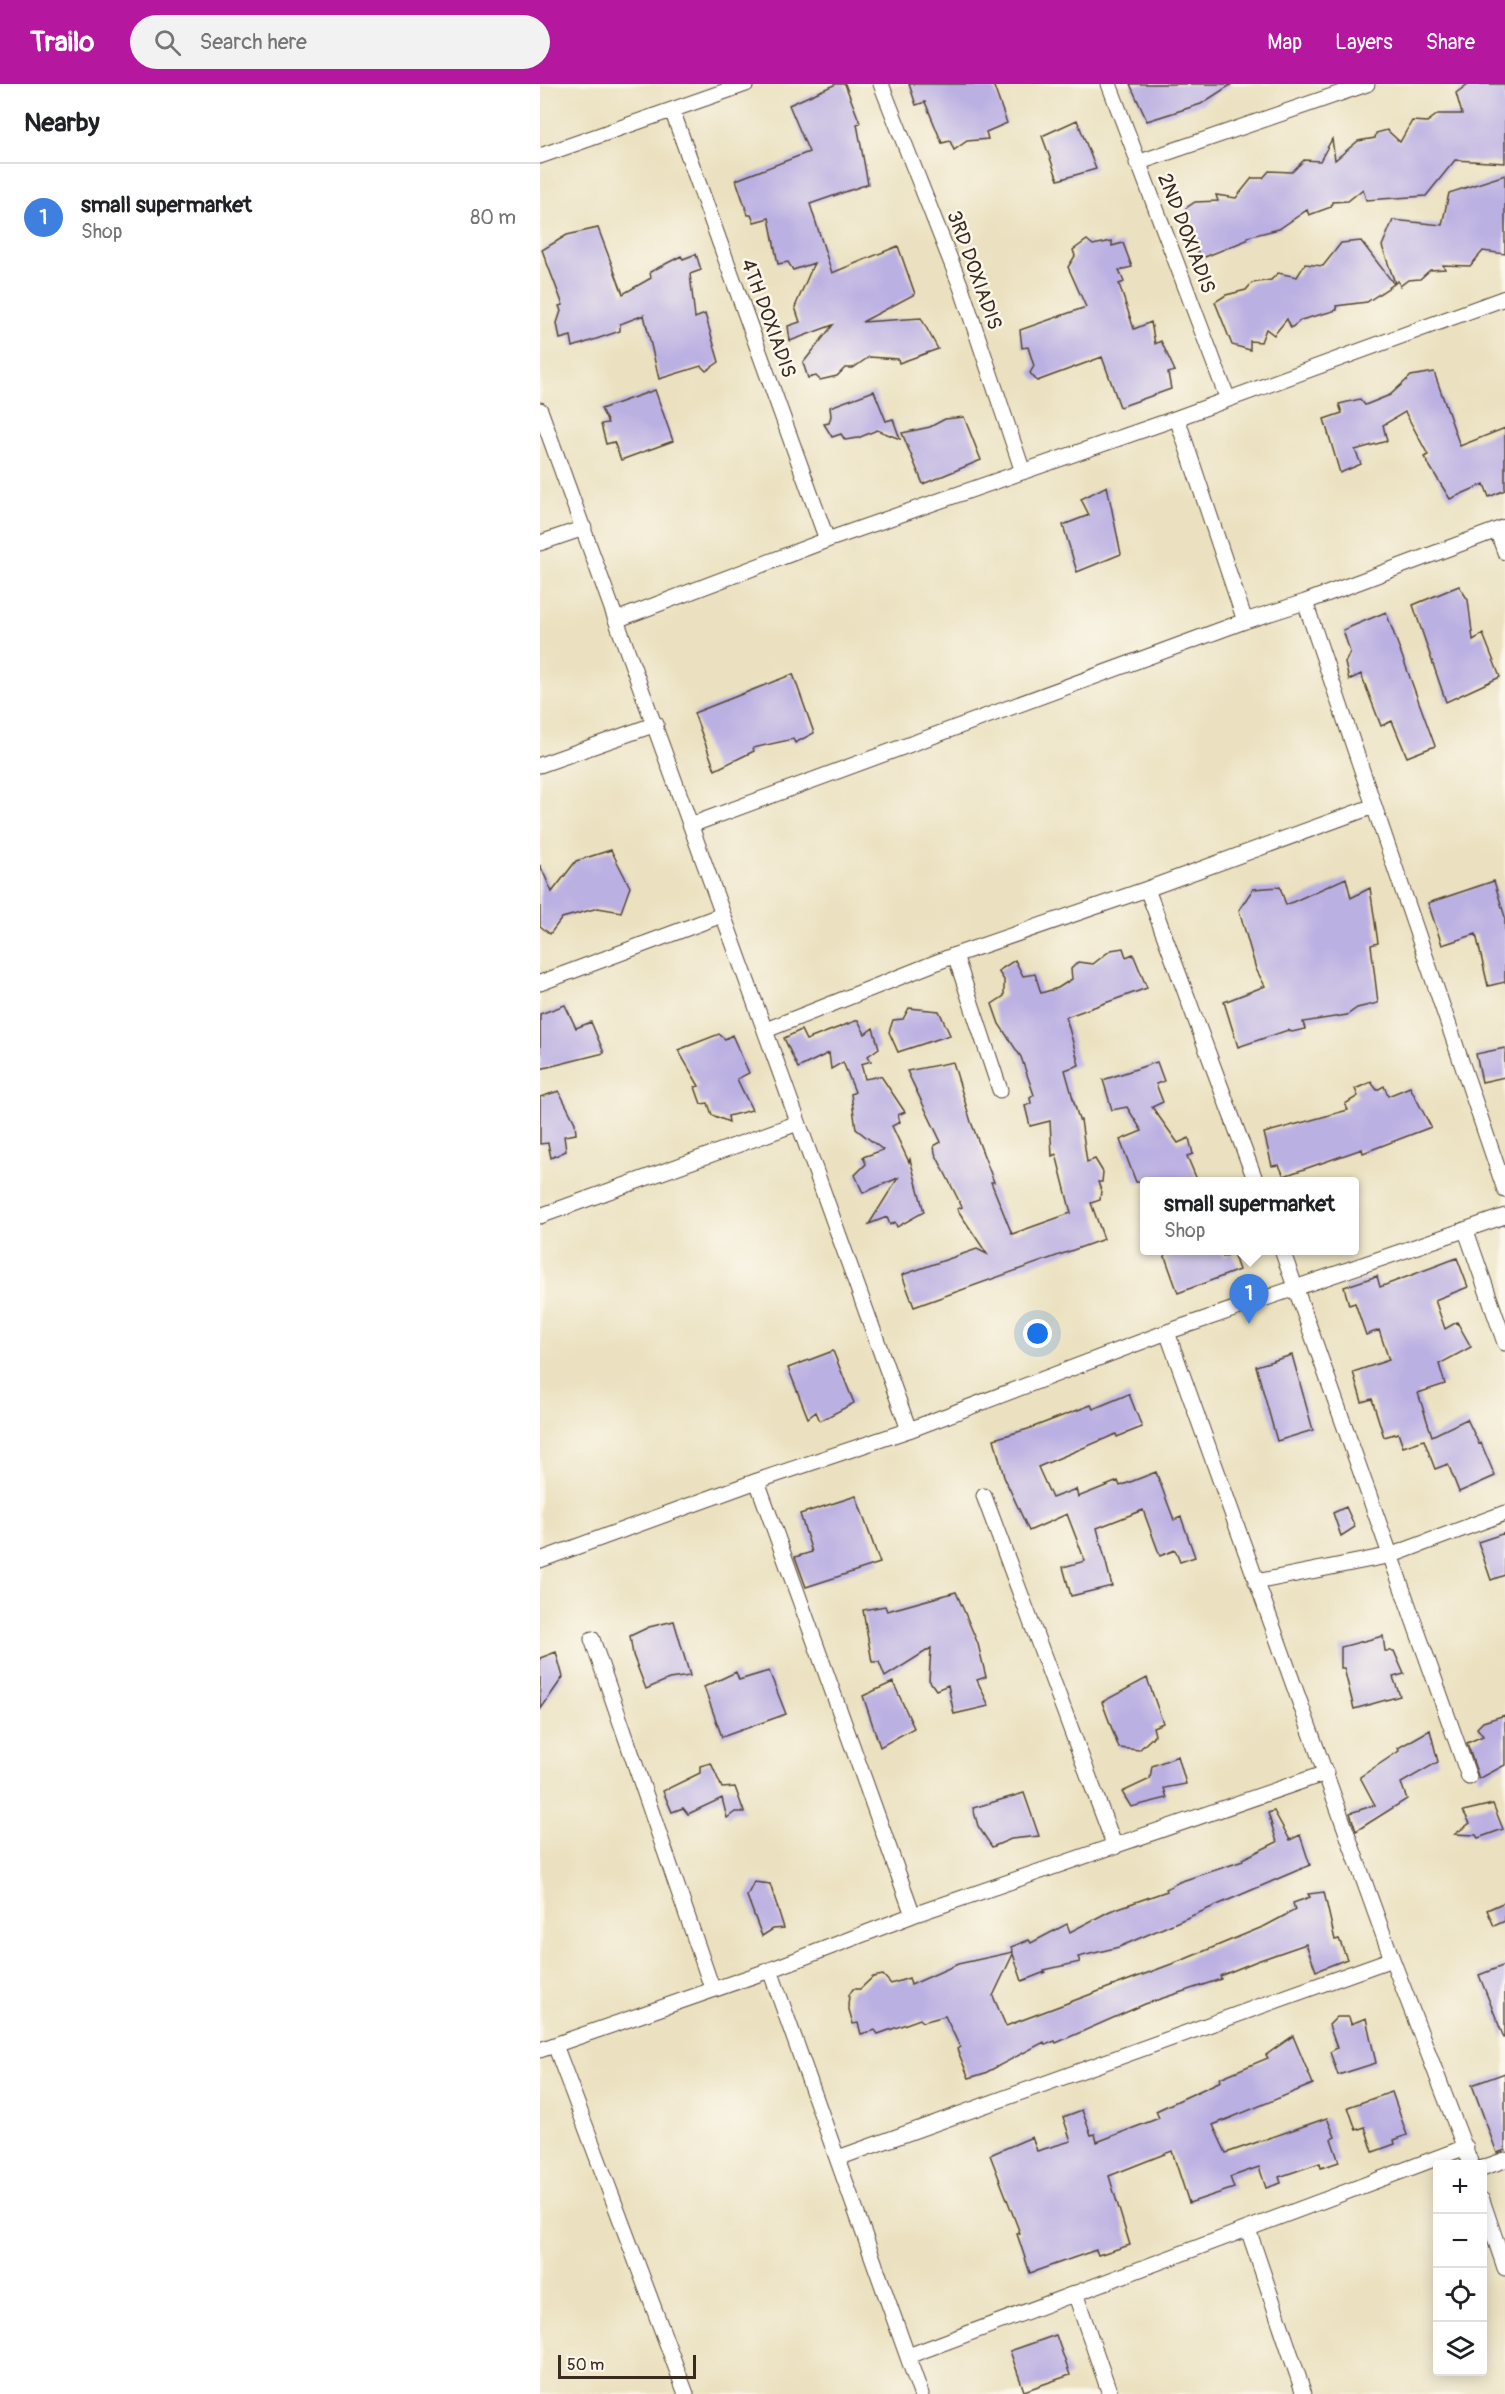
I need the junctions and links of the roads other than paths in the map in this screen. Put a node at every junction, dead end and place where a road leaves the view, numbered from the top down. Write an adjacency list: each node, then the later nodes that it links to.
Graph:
1 (746, 84): 5 (street)
2 (881, 84): 12 (street, 3RD DOXIADIS)
3 (1109, 84): 7 (street, 2ND DOXIADIS)
4 (1367, 84): 7 (street)
5 (672, 110): 6 (street); 15 (street, 4TH DOXIADIS)
6 (540, 156)
7 (1137, 163): 9 (street, 2ND DOXIADIS)
8 (1505, 298): 9 (street)
9 (1227, 397): 11 (street)
10 (540, 410): 13 (street)
11 (1177, 418): 12 (street); 20 (street)
12 (1023, 472): 15 (street)
13 (584, 528): 16 (street); 19 (street)
14 (1501, 528): 17 (street); 18 (street)
15 (826, 540): 19 (street)
16 (540, 543)
17 (1505, 552)
18 (1305, 602): 20 (street); 23 (street)
19 (616, 620): 21 (street)
20 (1245, 621): 24 (street)
21 (656, 724): 22 (street); 24 (street)
22 (540, 765)
23 (1374, 806): 25 (street); 33 (street)
24 (691, 825): 26 (street)
25 (1147, 889): 27 (street); 32 (street)
26 (722, 915): 28 (street); 29 (street)
27 (955, 955): 29 (street); 30 (street)
28 (540, 983)
29 (766, 1030): 31 (street)
30 (1000, 1090)
31 (798, 1123): 34 (street); 41 (street)
32 (1254, 1177)
33 (1505, 1190)
34 (540, 1216)
35 (1505, 1216): 36 (street)
36 (1466, 1231): 38 (street); 40 (street)
37 (1284, 1255): 38 (street)
38 (1296, 1288): 39 (street); 45 (street)
39 (1167, 1332): 41 (street); 47 (street)
40 (1505, 1342)
41 (909, 1430): 42 (street)
42 (757, 1481): 46 (street); 52 (street)
43 (984, 1496): 51 (street)
44 (1505, 1513): 45 (street)
45 (1392, 1555): 47 (street); 50 (street)
46 (540, 1560)
47 (1256, 1582): 49 (street)
48 (592, 1639): 55 (street)
49 (1326, 1773): 51 (street); 53 (street)
50 (1469, 1777)
51 (1115, 1847): 52 (street)
52 (913, 1915): 54 (street)
53 (1392, 1959): 58 (street); 59 (street)
54 (770, 1970): 55 (street); 59 (street)
55 (712, 1988): 56 (street)
56 (555, 2045): 57 (street); 68 (street)
57 (540, 2050)
58 (1466, 2147): 60 (street); 64 (street)
59 (838, 2158): 67 (street)
60 (1470, 2160)
61 (1505, 2160): 62 (street)
62 (1487, 2166)
63 (1487, 2214): 65 (street)
64 (1248, 2229): 66 (street); 71 (street)
65 (1505, 2268)
66 (1075, 2293): 67 (street); 70 (street)
67 (908, 2356): 69 (street)
68 (686, 2394)
69 (921, 2394)
70 (1110, 2394)
71 (1304, 2394)

